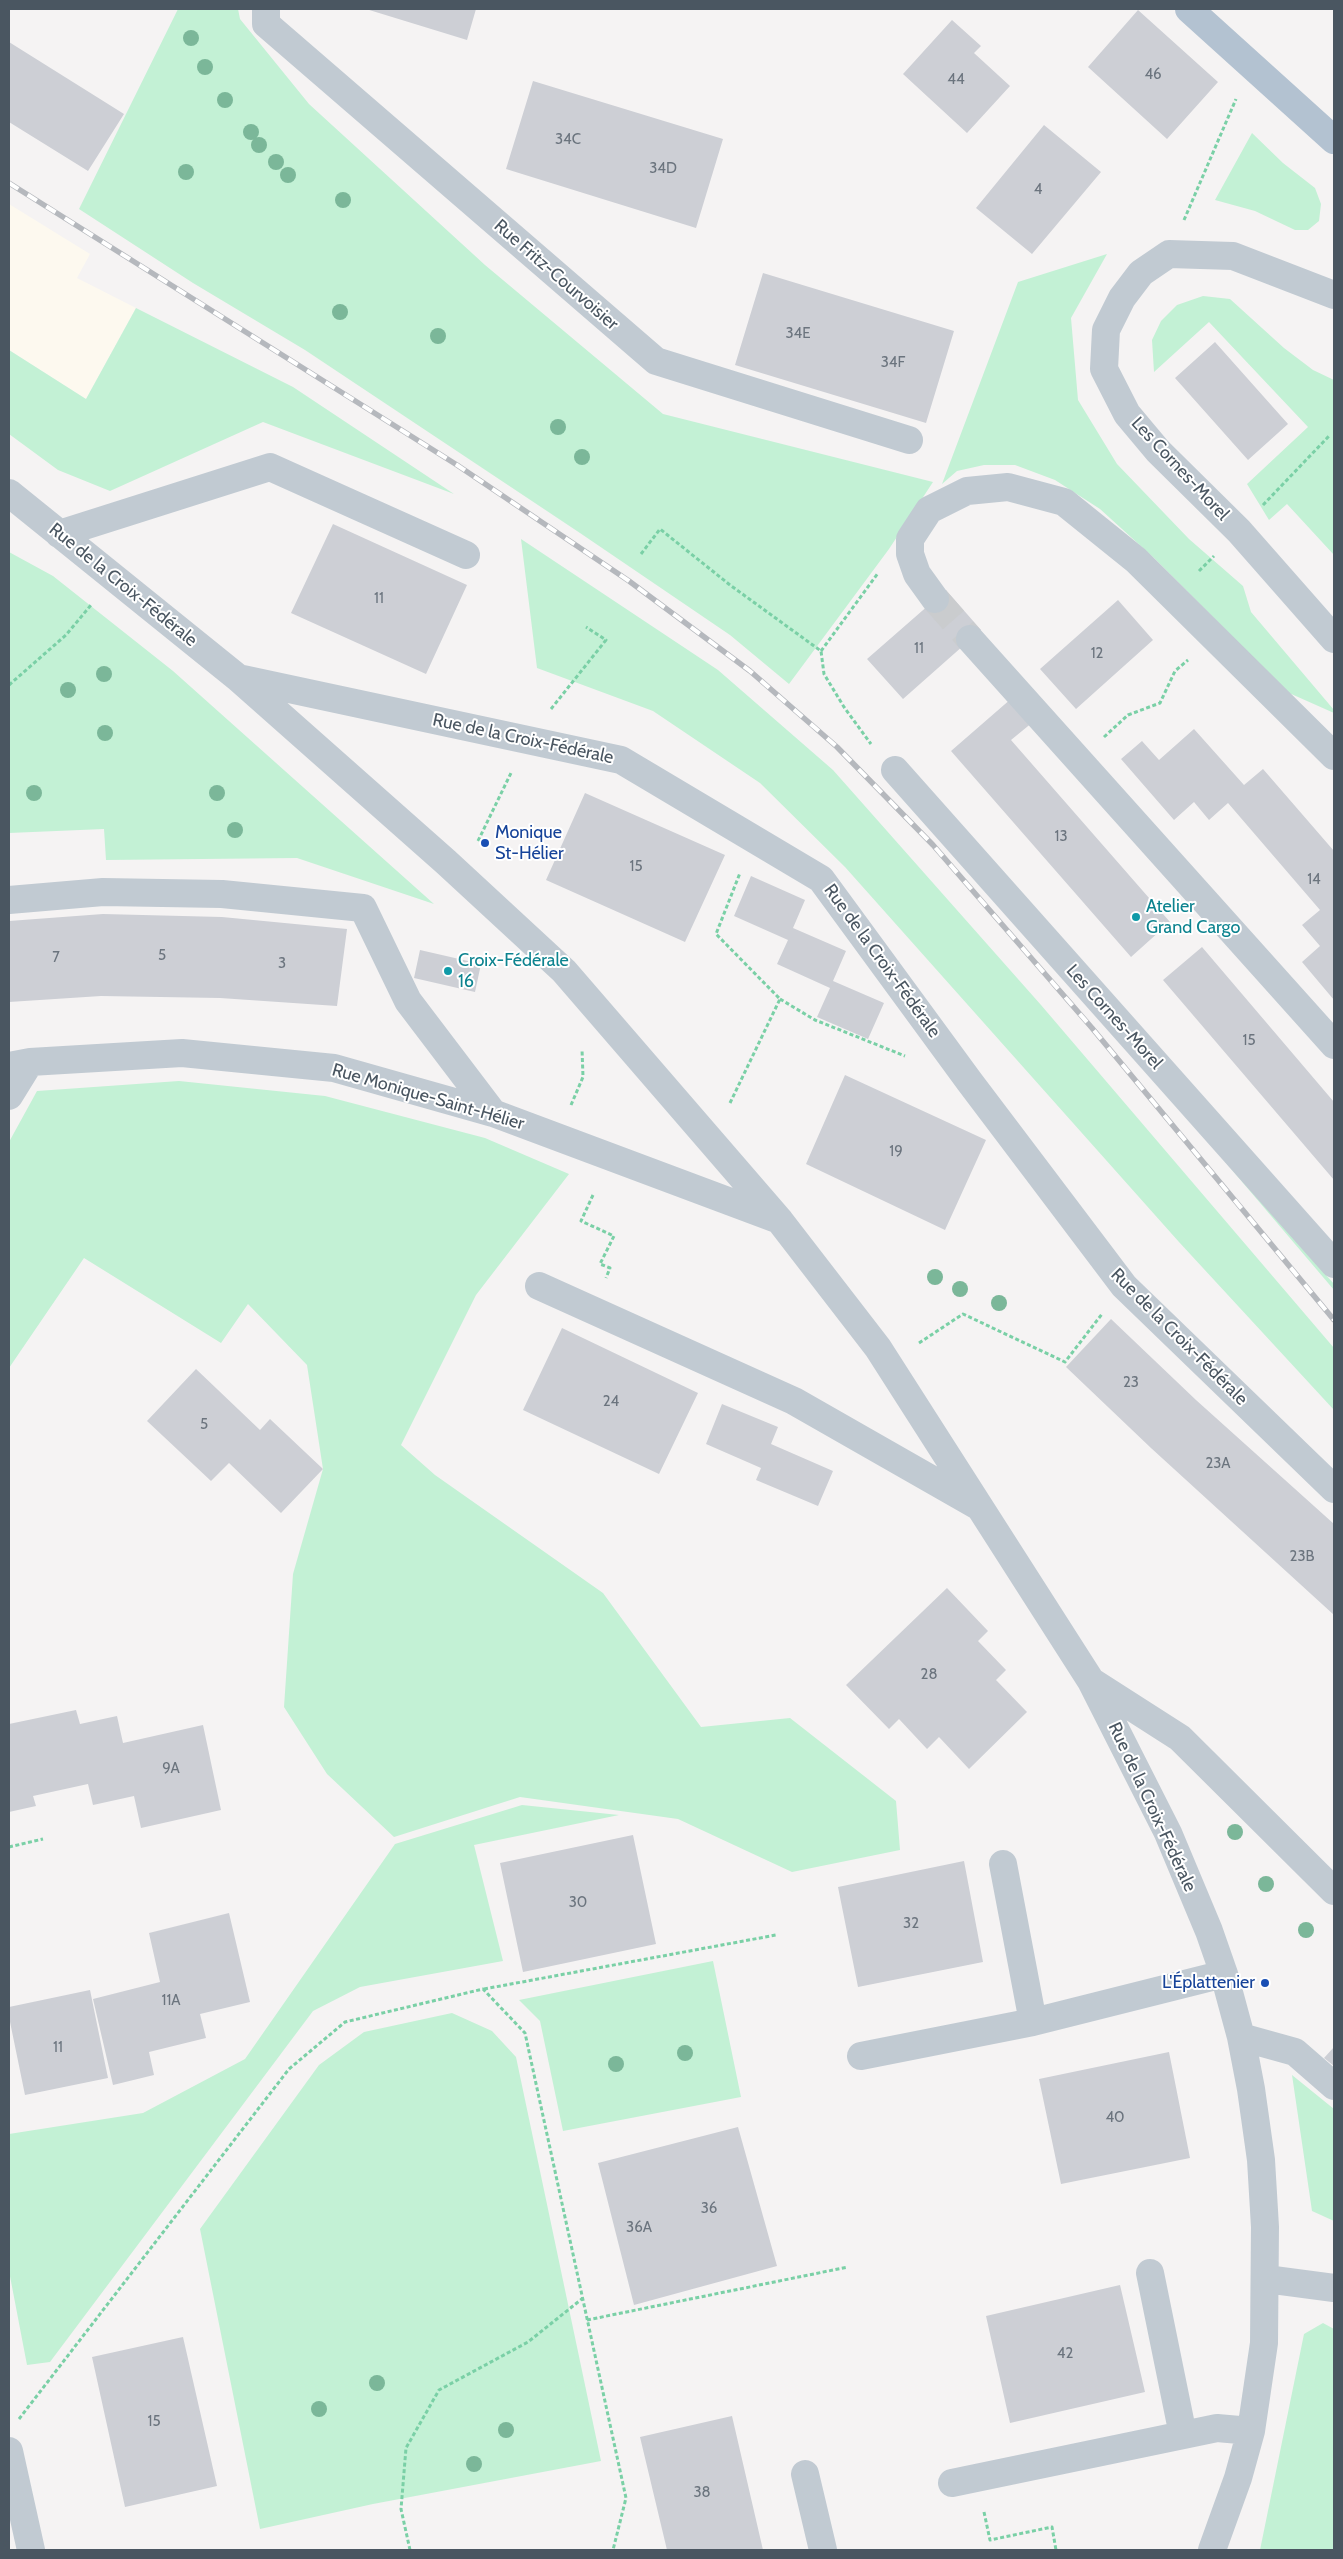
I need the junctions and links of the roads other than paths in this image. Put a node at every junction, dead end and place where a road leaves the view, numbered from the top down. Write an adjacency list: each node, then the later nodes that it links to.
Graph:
1 (266, 9): 5 (street, Rue Fritz-Courvoisier)
2 (1189, 9): 3 (main road)
3 (1334, 140)
4 (1334, 295): 11 (street, Les Cornes-Morel)
5 (909, 440)
6 (9, 493): 7 (street, Rue de la Croix-Fédérale)
7 (60, 534): 8 (street); 12 (street, Rue de la Croix-Fédérale)
8 (466, 555)
9 (935, 599): 13 (street)
10 (970, 639): 16 (street)
11 (1334, 639)
12 (237, 678): 20 (street, Rue de la Croix-Fédérale); 23 (street, Rue de la Croix-Fédérale)
13 (1334, 756)
14 (895, 770): 21 (street, Les Cornes-Morel)
15 (9, 900): 19 (street)
16 (1334, 1045)
17 (19, 1064): 18 (street); 19 (street, Rue Monique-Saint-Hélier)
18 (9, 1096)
19 (493, 1113): 20 (street, Rue Monique-Saint-Hélier)
20 (780, 1221): 24 (street, Rue de la Croix-Fédérale)
21 (1334, 1264)
22 (539, 1286): 24 (street)
23 (1334, 1489)
24 (981, 1507): 25 (street, Rue de la Croix-Fédérale)
25 (1091, 1681): 27 (street, Rue de la Croix-Fédérale); 28 (street, Rue de la Croix-Fédérale)
26 (1003, 1864): 29 (street)
27 (1334, 1891)
28 (1224, 1974): 29 (street); 30 (street, Rue de la Croix-Fédérale)
29 (1033, 2022): 31 (street)
30 (1241, 2037): 32 (street); 34 (street, Rue de la Croix-Fédérale)
31 (861, 2056)
32 (1334, 2086)
33 (1150, 2273): 37 (street)
34 (1266, 2279): 35 (street); 36 (street, Rue de la Croix-Fédérale)
35 (1334, 2288)
36 (1251, 2431): 37 (street); 43 (street, Rue de la Croix-Fédérale)
37 (1183, 2435): 40 (street)
38 (11, 2438): 41 (street)
39 (805, 2474): 42 (street)
40 (964, 2480)
41 (30, 2550)
42 (823, 2550)
43 (1212, 2550)

